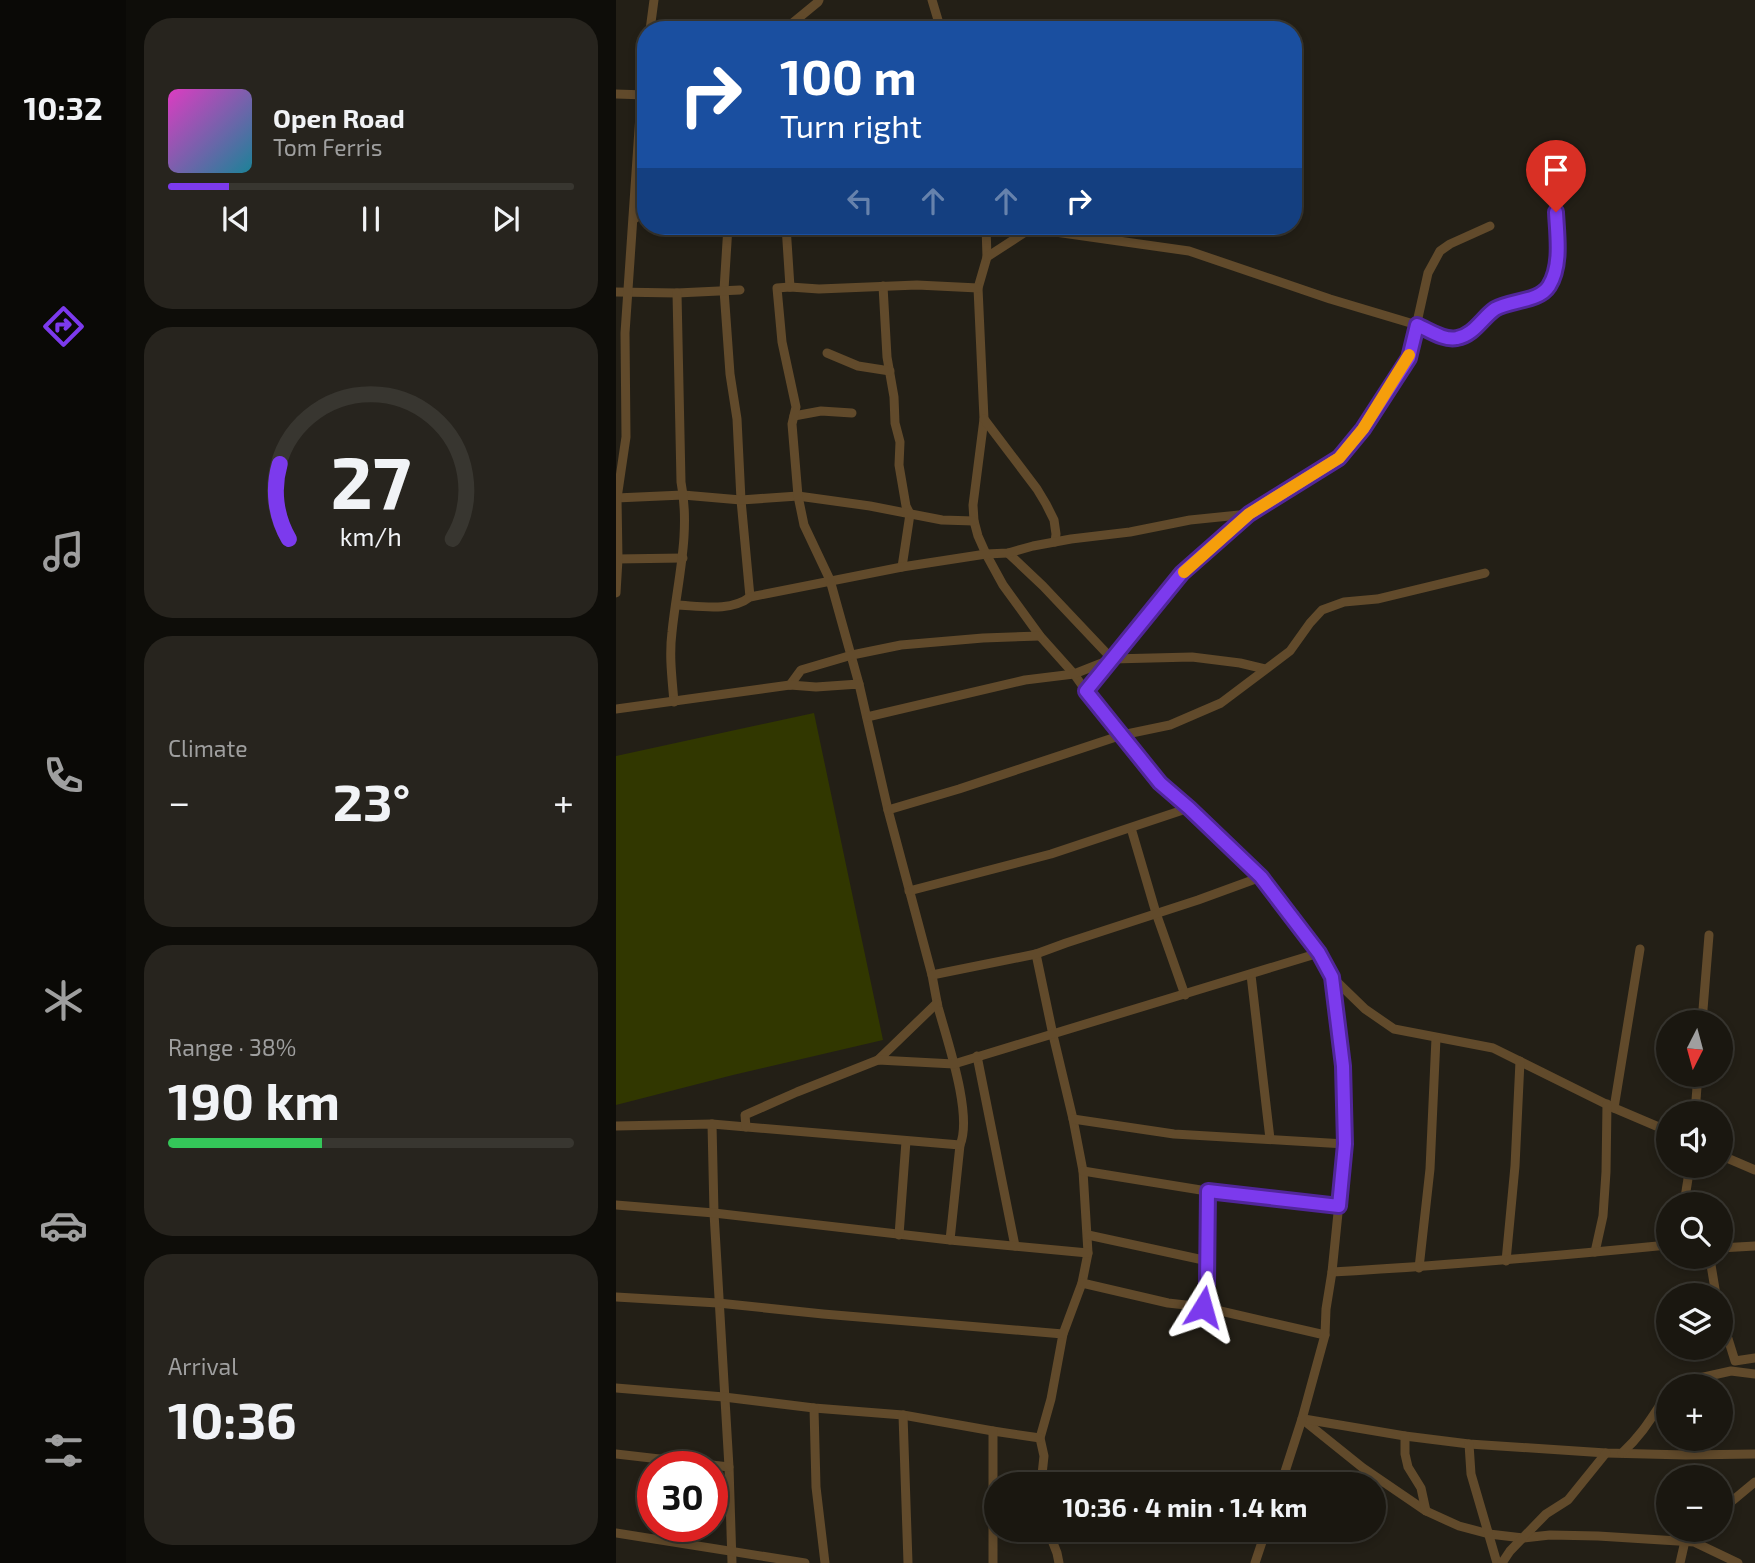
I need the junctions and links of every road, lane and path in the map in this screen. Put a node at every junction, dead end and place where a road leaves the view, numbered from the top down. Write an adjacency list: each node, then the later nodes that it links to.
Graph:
1 (654, 0): 4 (street)
2 (819, 0): 5 (street)
3 (932, 0): 6 (street)
4 (651, 21)
5 (795, 21)
6 (938, 21)
7 (616, 94): 8 (street)
8 (637, 95)
9 (637, 182): 12 (street)
10 (1556, 212): 28 (street)
11 (637, 217): 12 (street)
12 (634, 219): 25 (street)
13 (1490, 226): 28 (street)
14 (727, 235): 23 (street)
15 (787, 235): 21 (street)
16 (986, 235): 19 (street)
17 (1021, 235): 19 (street)
18 (1073, 235): 28 (street)
19 (987, 257): 22 (street)
20 (883, 286): 21 (street); 22 (street); 30 (street)
21 (790, 287): 33 (street)
22 (978, 288): 34 (street)
23 (724, 290): 24 (street); 27 (street); 38 (street)
24 (740, 290)
25 (629, 291): 26 (street); 27 (street); 31 (street)
26 (616, 292)
27 (677, 293): 35 (street)
28 (1417, 325): 40 (street)
29 (828, 354): 30 (street)
30 (890, 371): 39 (street)
31 (621, 385): 37 (street)
32 (852, 413): 33 (street)
33 (794, 416): 36 (street)
34 (984, 419): 41 (street); 42 (street)
35 (683, 495): 37 (street); 38 (street); 45 (street)
36 (797, 496): 38 (street); 39 (street); 49 (street)
37 (616, 498): 46 (street)
38 (740, 500): 51 (street)
39 (910, 514): 41 (street); 47 (street)
40 (1249, 514): 42 (street); 55 (street)
41 (974, 521): 43 (street)
42 (1055, 542): 44 (street)
43 (986, 554): 44 (street); 47 (street); 53 (street)
44 (1008, 554): 55 (street)
45 (683, 558): 46 (street); 52 (street)
46 (617, 559): 50 (street)
47 (902, 566): 49 (street)
48 (1485, 573): 56 (street)
49 (830, 580): 51 (street); 54 (street)
50 (616, 593)
51 (750, 597): 52 (street)
52 (676, 605): 61 (street)
53 (1040, 636): 54 (street); 57 (street)
54 (852, 655): 58 (street); 59 (street)
55 (1112, 659): 56 (street); 57 (street); 60 (street)
56 (1265, 669): 64 (street)
57 (1074, 674): 60 (street); 63 (street)
58 (859, 684): 59 (street); 63 (street)
59 (790, 685): 61 (street)
60 (1086, 691): 64 (street)
61 (674, 702): 62 (street)
62 (616, 709)
63 (867, 717): 66 (street)
64 (1122, 735): 65 (street); 66 (street)
65 (1189, 808): 67 (street); 68 (street)
66 (888, 810): 69 (street)
67 (1131, 828): 69 (street); 70 (street)
68 (1261, 877): 70 (street); 73 (street)
69 (909, 891): 75 (street)
70 (1156, 913): 74 (street); 78 (street)
71 (1709, 935): 80 (street)
72 (1640, 949): 87 (street)
73 (1319, 953): 76 (street); 77 (street)
74 (1036, 954): 75 (street); 81 (street)
75 (932, 975): 79 (street)
76 (1251, 975): 78 (street); 93 (street)
77 (1332, 977): 82 (street); 95 (street)
78 (1185, 995): 81 (street)
79 (937, 1003): 84 (street); 86 (street)
80 (1703, 1010)
81 (1053, 1035): 83 (street); 88 (street)
82 (1436, 1038): 85 (street); 115 (street)
83 (977, 1056): 86 (street); 107 (street)
84 (878, 1060): 86 (street); 92 (street)
85 (1520, 1061): 87 (street); 114 (street)
86 (954, 1064): 96 (street)
87 (1611, 1106): 91 (street); 111 (street)
88 (1073, 1119): 93 (street); 99 (street)
89 (712, 1124): 90 (street); 92 (street); 103 (street)
90 (616, 1126)
91 (1656, 1126)
92 (746, 1127): 94 (street)
93 (1270, 1139): 95 (street)
94 (906, 1141): 96 (street); 104 (street)
95 (1345, 1144): 102 (street)
96 (960, 1145): 106 (street)
97 (1733, 1161): 98 (street)
98 (1755, 1170)
99 (1083, 1171): 100 (street); 105 (street)
100 (1208, 1191): 102 (street); 113 (street)
101 (616, 1205): 103 (street)
102 (1339, 1206): 116 (street)
103 (714, 1213): 104 (street); 119 (street)
104 (899, 1235): 106 (street)
105 (1088, 1235): 112 (street); 113 (street)
106 (950, 1240): 107 (street)
107 (1015, 1246): 112 (street)
108 (1656, 1246): 111 (street)
109 (1755, 1246): 110 (street)
110 (1733, 1247)
111 (1595, 1252): 114 (street)
112 (1088, 1253): 117 (street)
113 (1208, 1261): 120 (street)
114 (1506, 1261): 115 (street)
115 (1419, 1268): 116 (street)
116 (1332, 1272): 122 (street)
117 (1082, 1283): 120 (street); 121 (street)
118 (616, 1297): 119 (street)
119 (718, 1303): 121 (street); 130 (street)
120 (1203, 1307): 122 (street)
121 (1063, 1334): 137 (street)
122 (1325, 1335): 134 (street)
123 (1733, 1355): 125 (street)
124 (1755, 1358): 125 (street)
125 (1735, 1361): 126 (street)
126 (1731, 1371): 127 (street); 128 (street)
127 (1718, 1374)
128 (1755, 1374)
129 (616, 1388): 130 (street)
130 (724, 1397): 131 (street); 143 (street)
131 (814, 1408): 133 (street); 160 (street)
132 (1656, 1413): 140 (street)
133 (903, 1415): 135 (street); 161 (street)
134 (1302, 1419): 136 (street); 145 (street); 148 (street)
135 (993, 1431): 137 (street); 162 (street)
136 (1405, 1436): 138 (street); 148 (street)
137 (1040, 1438): 144 (street)
138 (1469, 1444): 139 (street); 150 (street)
139 (1606, 1453): 140 (street); 151 (street)
140 (1622, 1453): 142 (street)
141 (616, 1454): 143 (street)
142 (1755, 1454)
143 (729, 1467): 157 (street)
144 (1042, 1472)
145 (1284, 1472)
146 (1755, 1482): 147 (street)
147 (1733, 1500)
148 (1426, 1511): 150 (street)
149 (616, 1533): 157 (street)
150 (1489, 1534): 151 (street); 165 (street)
151 (1523, 1538): 152 (street); 165 (street)
152 (1656, 1540)
153 (1053, 1542): 163 (street)
154 (1262, 1542): 164 (street)
155 (1685, 1542): 166 (street)
156 (1694, 1542): 167 (street)
157 (732, 1552): 158 (street); 159 (street)
158 (732, 1563)
159 (806, 1563)
160 (825, 1563)
161 (908, 1563)
162 (993, 1563)
163 (1059, 1563)
164 (1255, 1563)
165 (1500, 1563)
166 (1680, 1563)
167 (1738, 1563)

